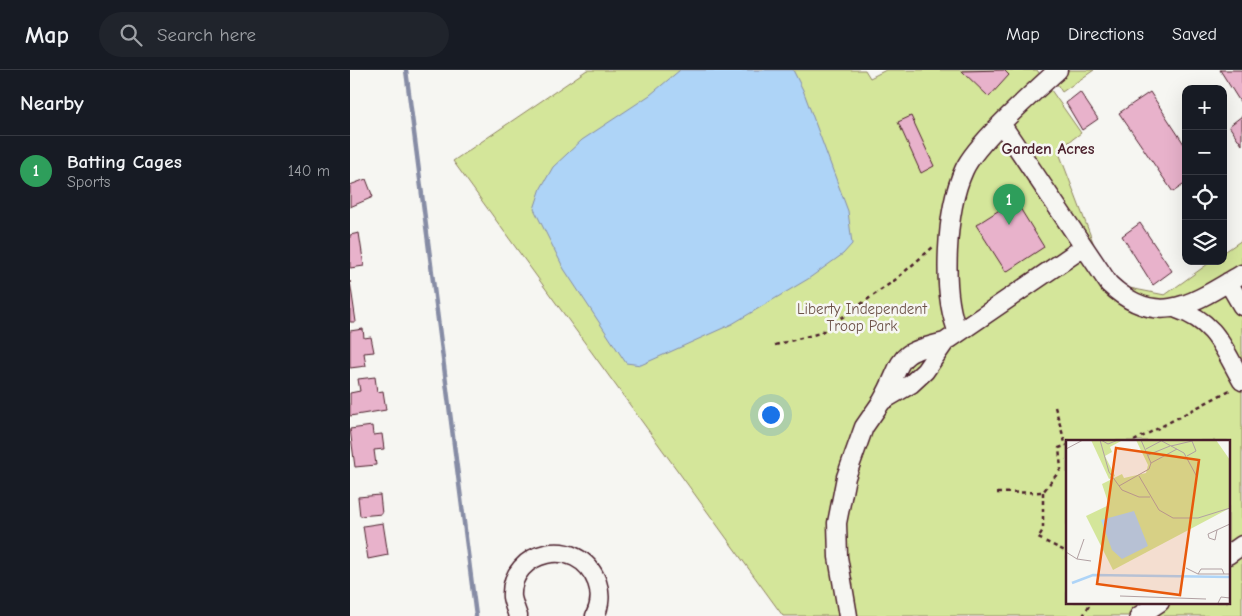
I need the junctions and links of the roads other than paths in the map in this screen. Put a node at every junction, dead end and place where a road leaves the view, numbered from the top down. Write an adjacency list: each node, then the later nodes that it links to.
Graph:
1 (1058, 70): 2 (street)
2 (1002, 125): 3 (street); 7 (street)
3 (1084, 247): 6 (street); 7 (street)
4 (1235, 278): 5 (street); 6 (street)
5 (1242, 306)
6 (1177, 309): 8 (street)
7 (952, 337): 9 (street); 9 (street)
8 (1238, 384)
9 (882, 401): 15 (street)
10 (1242, 545): 11 (street)
11 (1230, 554)
12 (1157, 604): 16 (street)
13 (518, 616): 14 (street)
14 (595, 616)
15 (848, 616)
16 (1139, 616)

